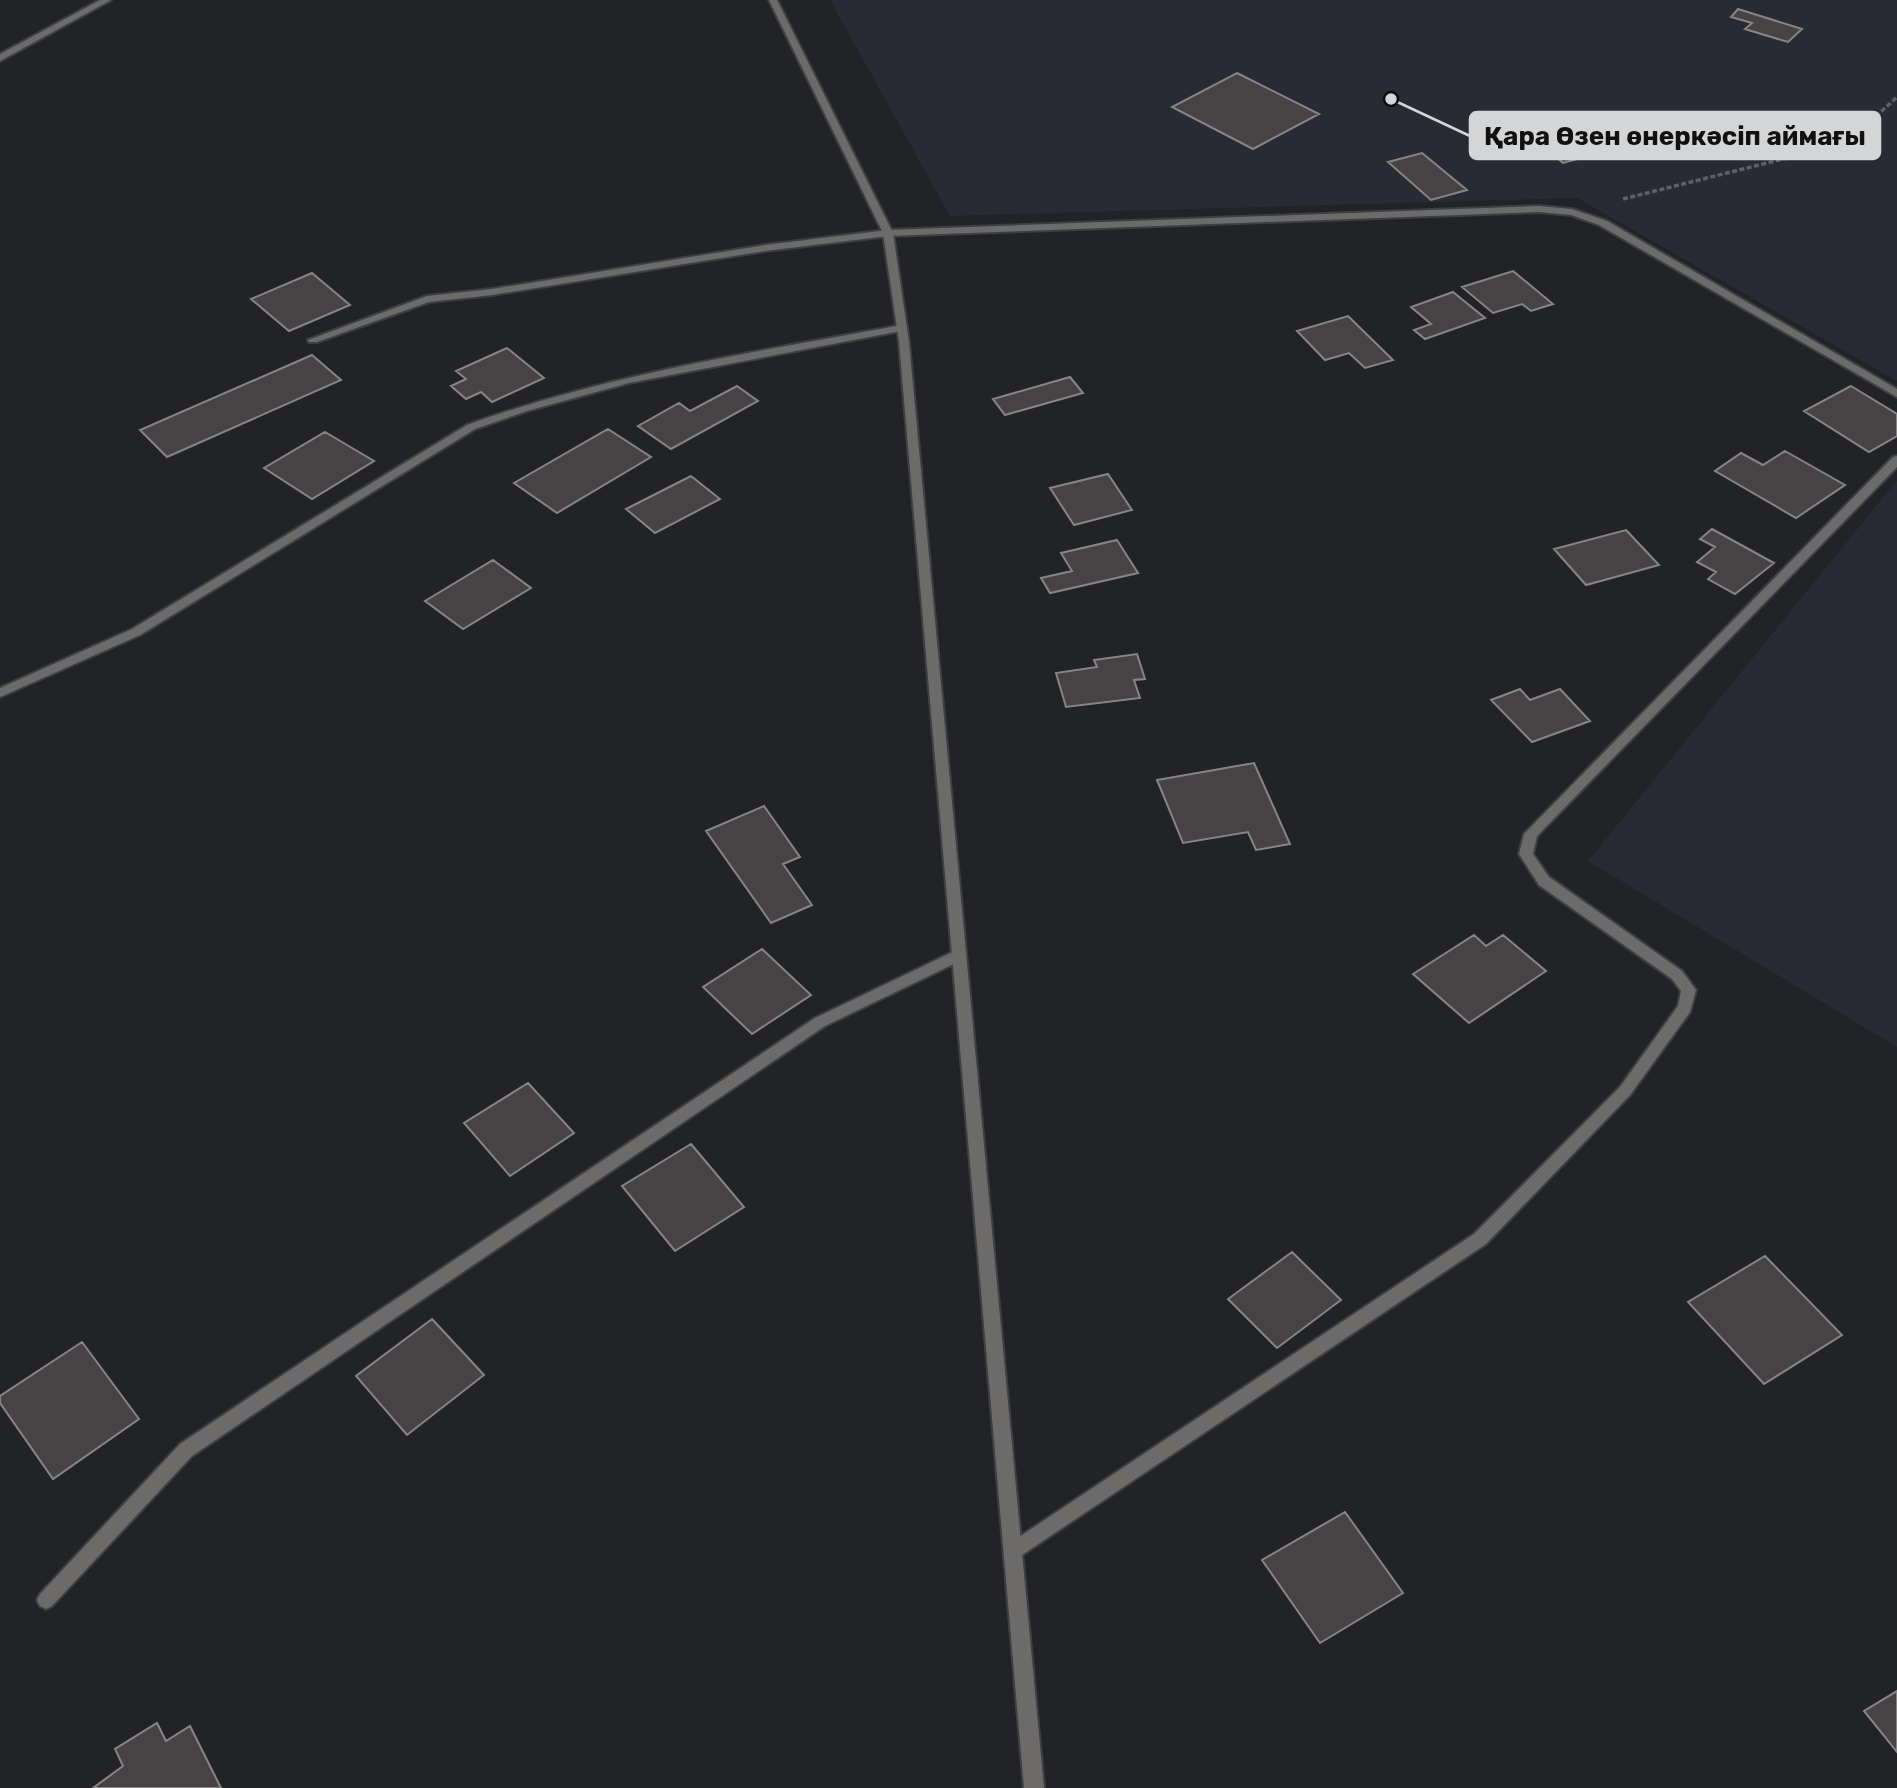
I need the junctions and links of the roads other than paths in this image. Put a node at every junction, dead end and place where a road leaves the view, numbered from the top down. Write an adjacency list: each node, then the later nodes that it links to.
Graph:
1 (107, 0): 3 (street)
2 (773, 0): 4 (street)
3 (0, 58)
4 (888, 233): 5 (street); 6 (street); 7 (street)
5 (901, 328): 9 (street); 10 (street)
6 (313, 340)
7 (1897, 394)
8 (1897, 460): 11 (street)
9 (0, 693)
10 (959, 956): 11 (street); 12 (street)
11 (1013, 1551): 13 (street)
12 (46, 1600)
13 (1034, 1788)

